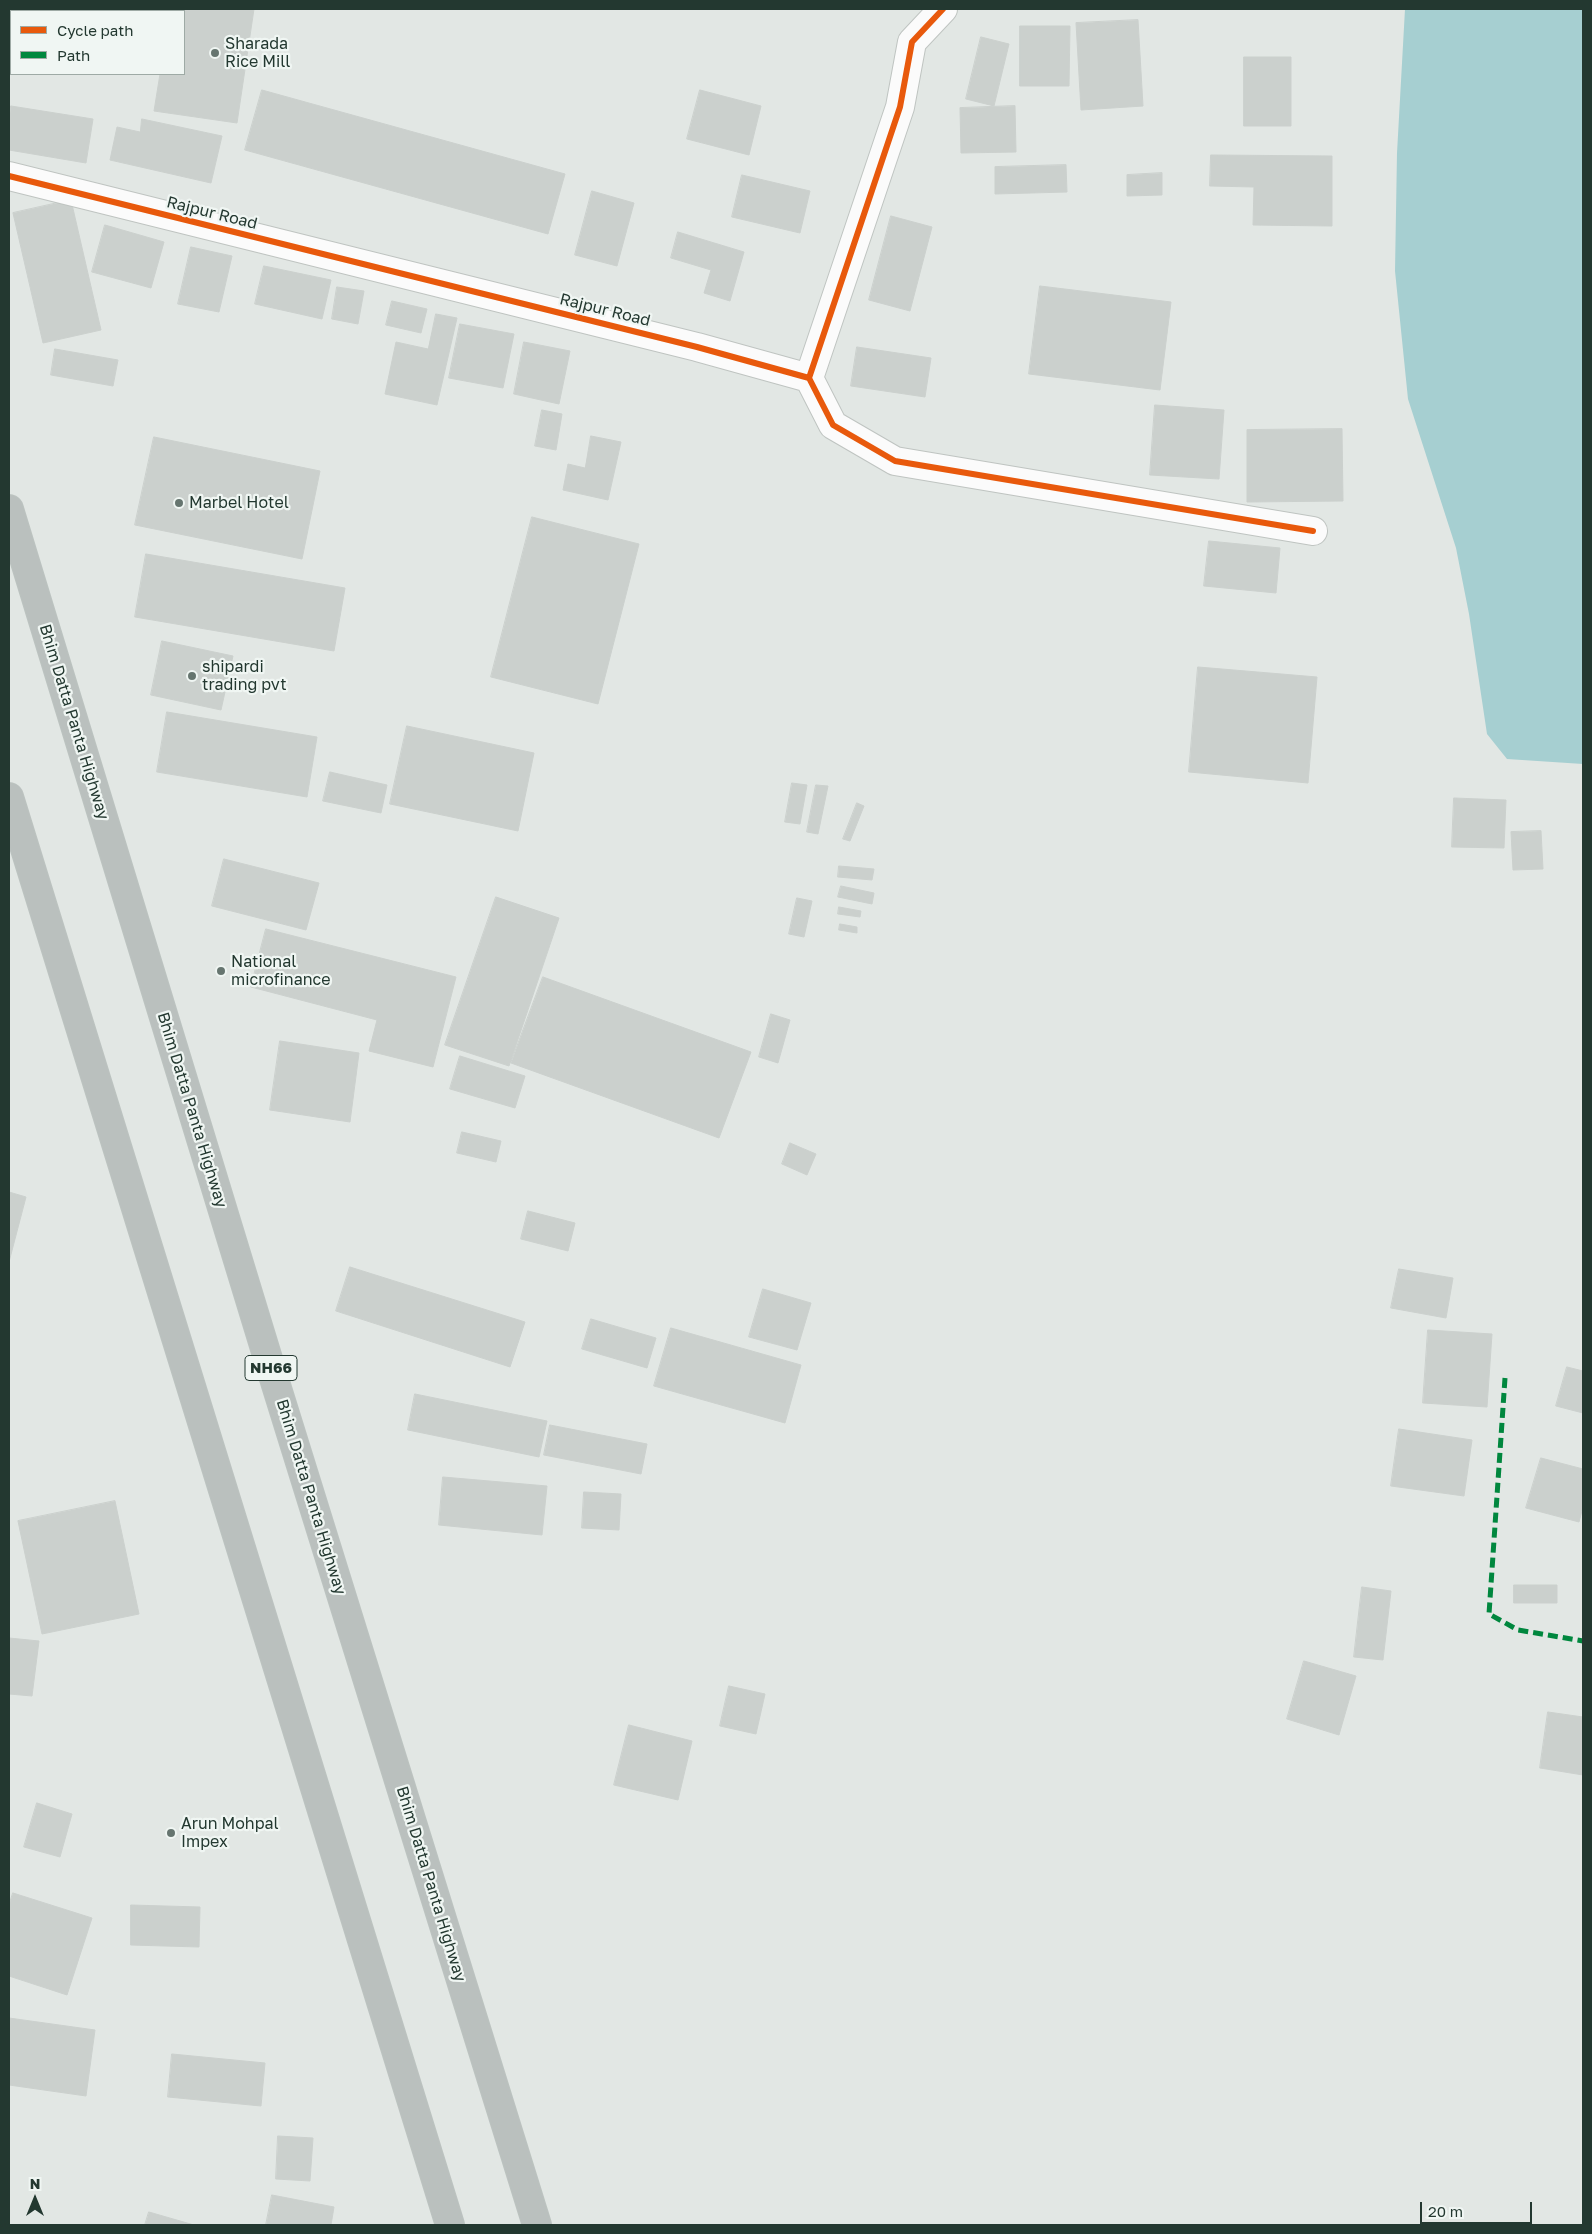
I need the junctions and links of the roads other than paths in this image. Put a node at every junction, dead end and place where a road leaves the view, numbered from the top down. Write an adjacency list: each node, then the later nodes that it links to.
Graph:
1 (943, 9): 3 (street)
2 (9, 176): 3 (street, Rajpur Road)
3 (809, 378): 5 (street)
4 (9, 509): 8 (highway, Bhim Datta Panta Highway / NH66)
5 (1313, 531)
6 (9, 797): 7 (highway)
7 (450, 2225)
8 (537, 2225)

